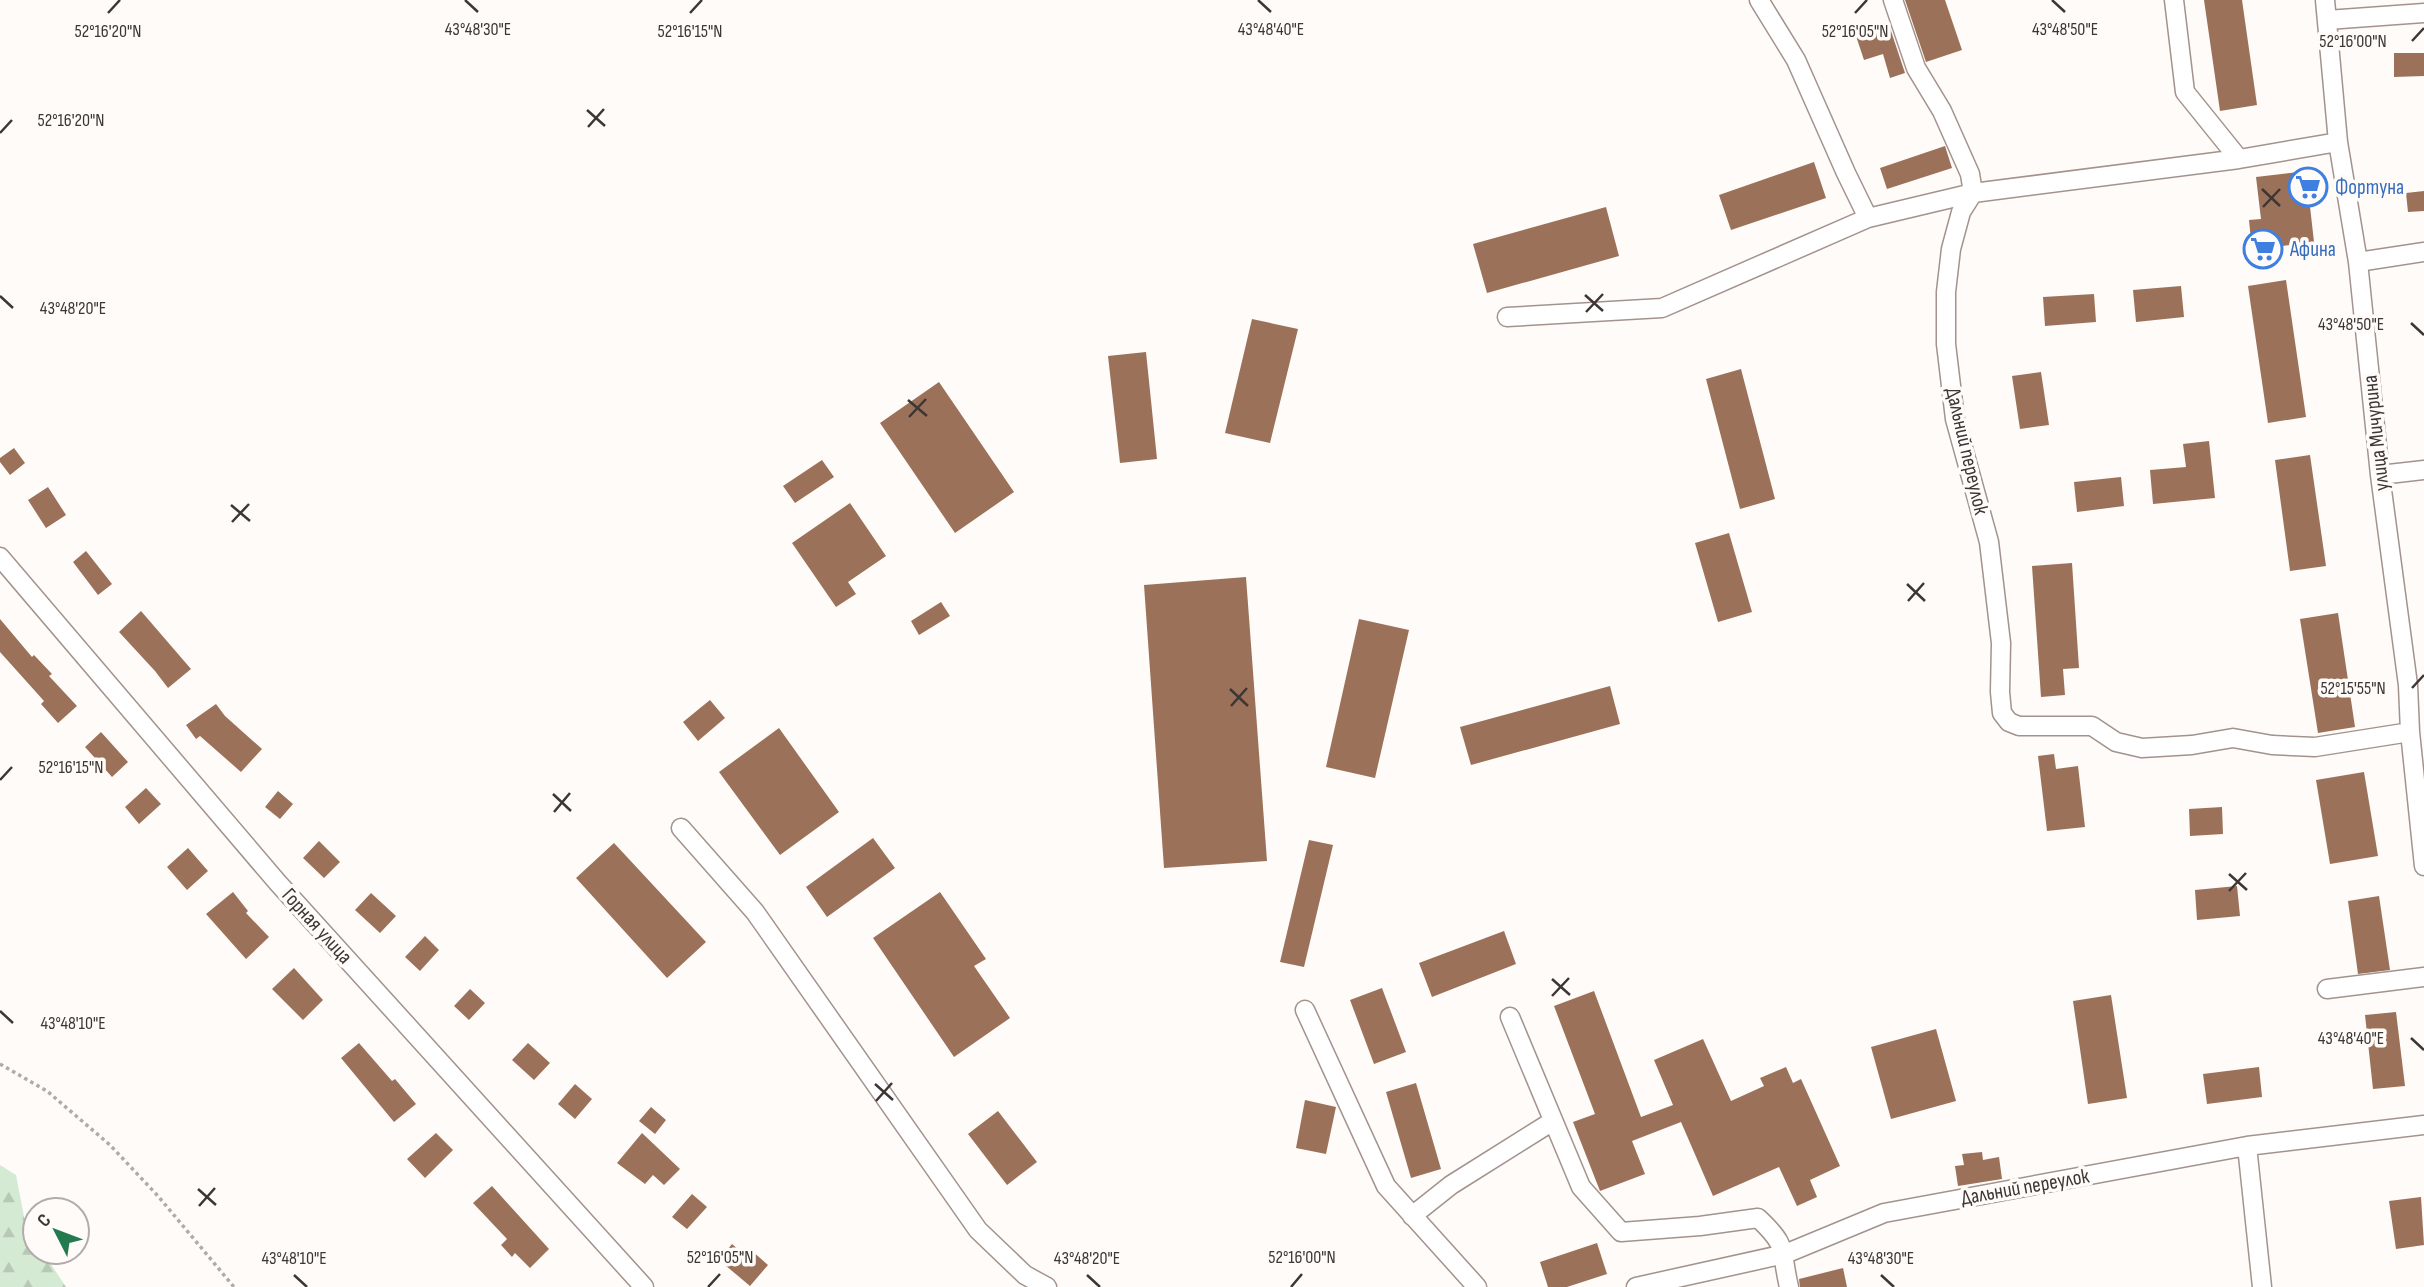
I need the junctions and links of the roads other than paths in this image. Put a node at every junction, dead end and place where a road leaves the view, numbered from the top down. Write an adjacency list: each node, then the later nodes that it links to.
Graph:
1 (1759, 0): 10 (street)
2 (1893, 0): 9 (street)
3 (2174, 0): 8 (street)
4 (2325, 0): 6 (street, улица Мичурина)
5 (2424, 13): 6 (street)
6 (2327, 20): 7 (street, улица Мичурина)
7 (2338, 142): 8 (street); 12 (street, улица Мичурина)
8 (2239, 159): 9 (street)
9 (1973, 193): 10 (street); 18 (street, Дальний переулок)
10 (1868, 218): 13 (street)
11 (2424, 252): 12 (street)
12 (2358, 262): 15 (street, улица Мичурина)
13 (1507, 317)
14 (2424, 470): 15 (street)
15 (2380, 475): 17 (street, улица Мичурина)
16 (0, 557): 30 (street, Горная улица)
17 (2416, 684): 18 (street, улица Мичурина)
18 (2410, 732): 20 (street, улица Мичурина)
19 (681, 828): 31 (street)
20 (2424, 866)
21 (2424, 977): 22 (street)
22 (2327, 989)
23 (1304, 1010): 28 (street)
24 (1510, 1017): 25 (street)
25 (1553, 1121): 28 (street); 29 (street)
26 (2424, 1125): 27 (street, Дальний переулок)
27 (2247, 1146): 29 (street, Дальний переулок); 35 (street)
28 (1412, 1216): 32 (street)
29 (1785, 1254): 33 (street, Дальний переулок); 34 (street)
30 (644, 1287)
31 (1046, 1287)
32 (1477, 1287)
33 (1636, 1287)
34 (1789, 1287)
35 (2262, 1287)

